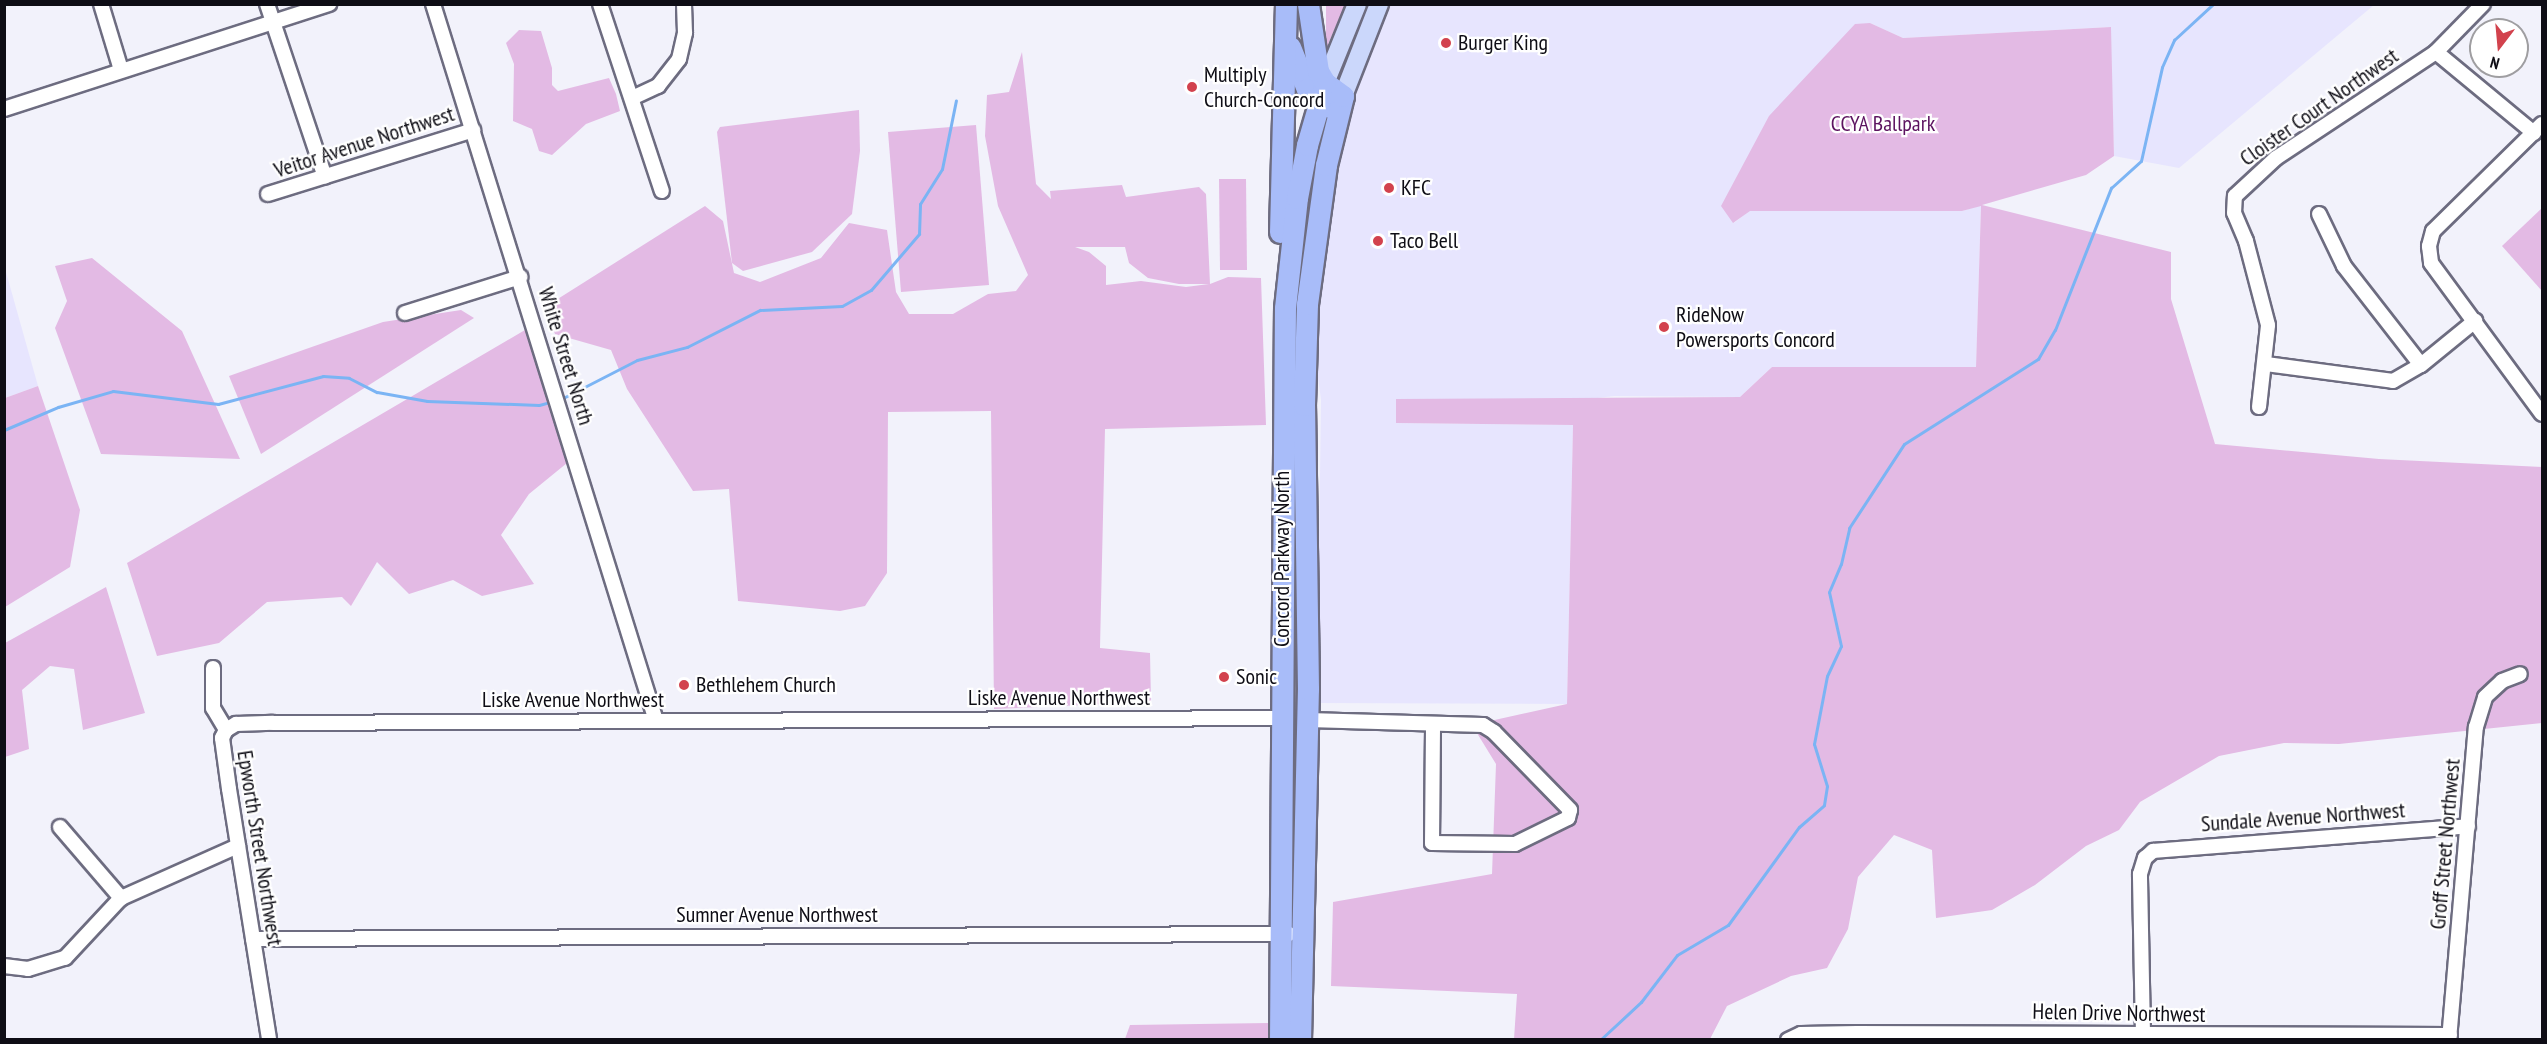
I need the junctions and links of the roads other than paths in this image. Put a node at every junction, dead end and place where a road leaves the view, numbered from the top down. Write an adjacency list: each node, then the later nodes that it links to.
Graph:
1 (101, 4): 14 (street)
2 (267, 4): 12 (street)
3 (329, 4): 12 (street)
4 (433, 4): 20 (street, White Street North)
5 (600, 4): 16 (street)
6 (684, 4): 16 (street)
7 (1287, 4): 15 (highway); 26 (highway)
8 (1308, 4): 15 (highway)
9 (1357, 4): 15 (main road)
10 (1379, 4): 17 (main road)
11 (2483, 4): 13 (street, Cloister Court Northwest)
12 (273, 22): 14 (street); 21 (street)
13 (2436, 52): 19 (street); 29 (street, Cloister Court Northwest)
14 (121, 70): 18 (street)
15 (1322, 92): 17 (highway); 26 (highway, Concord Parkway North)
16 (632, 98): 22 (street)
17 (1341, 104): 34 (highway, Concord Parkway North)
18 (4, 109)
19 (2538, 129): 28 (street)
20 (473, 130): 21 (street, Veitor Avenue Northwest); 25 (street, White Street North)
21 (325, 177): 23 (street, Veitor Avenue Northwest)
22 (662, 191)
23 (268, 194)
24 (2319, 214): 30 (street)
25 (520, 277): 27 (street); 40 (street, White Street North)
26 (1285, 308): 33 (highway, Concord Parkway North)
27 (405, 313)
28 (2475, 321): 30 (street); 32 (street)
29 (2266, 364): 30 (street); 31 (street, Cloister Court Northwest)
30 (2421, 364)
31 (2259, 407)
32 (2542, 414)
33 (1283, 461): 34 (highway); 35 (highway, Concord Parkway North)
34 (1304, 461): 39 (highway, Concord Parkway North)
35 (1282, 560): 38 (highway, Concord Parkway North); 39 (highway)
36 (213, 668): 42 (street, Epworth Street Northwest)
37 (2520, 674): 44 (street, Groff Street Northwest)
38 (1281, 718): 40 (street, Liske Avenue Northwest); 43 (highway); 48 (highway, Concord Parkway North)
39 (1308, 720): 41 (street); 43 (highway, Concord Parkway North)
40 (656, 721): 42 (street, Liske Avenue Northwest)
41 (1433, 725): 41 (street)
42 (226, 730): 46 (street, Epworth Street Northwest)
43 (1302, 821): 48 (highway, Concord Parkway North)
44 (2468, 826): 51 (street, Sundale Avenue Northwest); 53 (street, Groff Street Northwest)
45 (60, 827): 47 (street)
46 (238, 846): 47 (street); 49 (street, Epworth Street Northwest)
47 (121, 898): 50 (street)
48 (1290, 934): 49 (street, Sumner Avenue Northwest); 55 (highway, Concord Parkway North); 56 (highway, Concord Parkway North)
49 (253, 939): 54 (street, Epworth Street Northwest)
50 (4, 966)
51 (2134, 1036): 52 (street, Helen Drive Northwest); 57 (street, Helen Drive Northwest)
52 (2363, 1037): 53 (street, Helen Drive Northwest)
53 (2450, 1037)
54 (269, 1040)
55 (1280, 1040)
56 (1300, 1040)
57 (1788, 1040)

